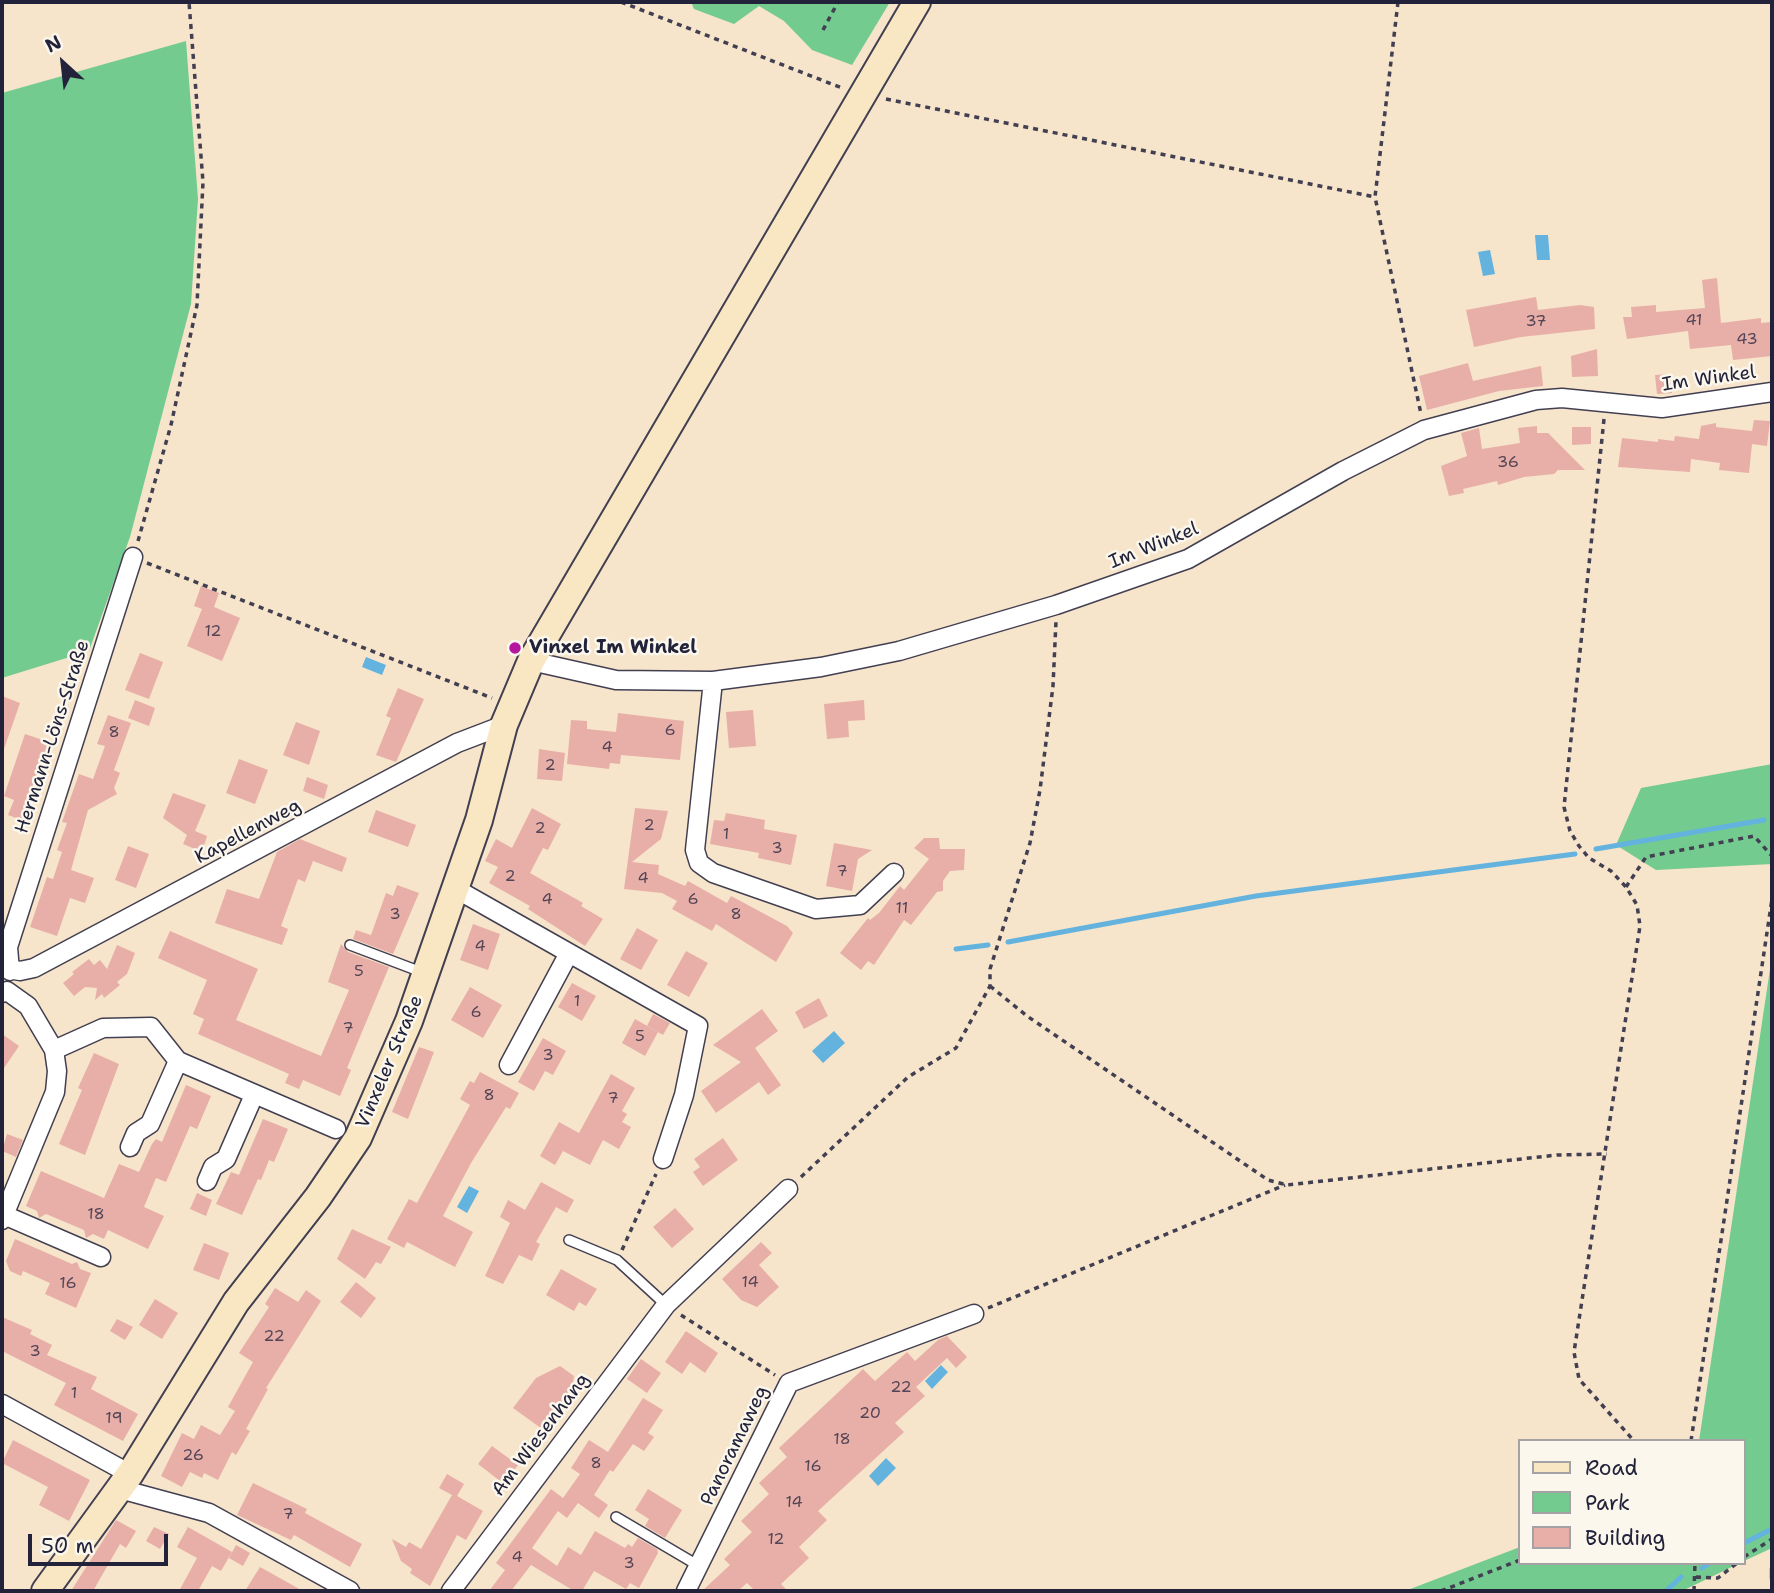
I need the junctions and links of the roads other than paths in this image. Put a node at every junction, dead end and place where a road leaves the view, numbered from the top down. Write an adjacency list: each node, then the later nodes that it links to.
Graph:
1 (917, 2): 4 (main road, Vinxeler Straße)
2 (1772, 392): 5 (street, Im Winkel)
3 (133, 557): 11 (street, Hermann-Löns-Straße)
4 (531, 661): 5 (street, Im Winkel); 6 (main road, Vinxeler Straße)
5 (713, 681): 7 (street)
6 (501, 713): 8 (main road, Vinxeler Straße); 11 (street, Kapellenweg)
7 (894, 873)
8 (456, 889): 10 (street); 12 (main road, Vinxeler Straße)
9 (350, 945): 12 (lane)
10 (569, 953): 16 (street); 20 (street)
11 (6, 969)
12 (426, 974): 29 (main road, Vinxeler Straße)
13 (4, 992): 14 (street)
14 (54, 1050): 15 (street); 23 (street)
15 (178, 1061): 17 (street); 19 (street)
16 (509, 1065)
17 (254, 1095): 18 (street); 21 (street)
18 (337, 1129)
19 (130, 1147)
20 (663, 1159)
21 (207, 1181)
22 (788, 1189): 26 (street, Am Wiesenhang)
23 (3, 1218): 25 (street)
24 (569, 1240): 26 (lane)
25 (101, 1257)
26 (666, 1305): 34 (street, Am Wiesenhang)
27 (974, 1314): 31 (street, Panoramaweg)
28 (2, 1404): 29 (street)
29 (125, 1482): 32 (main road, Vinxeler Straße); 33 (street)
30 (616, 1517): 31 (lane)
31 (699, 1566): 35 (street, Panoramaweg)
32 (46, 1591)
33 (350, 1591)
34 (451, 1591)
35 (686, 1591)

